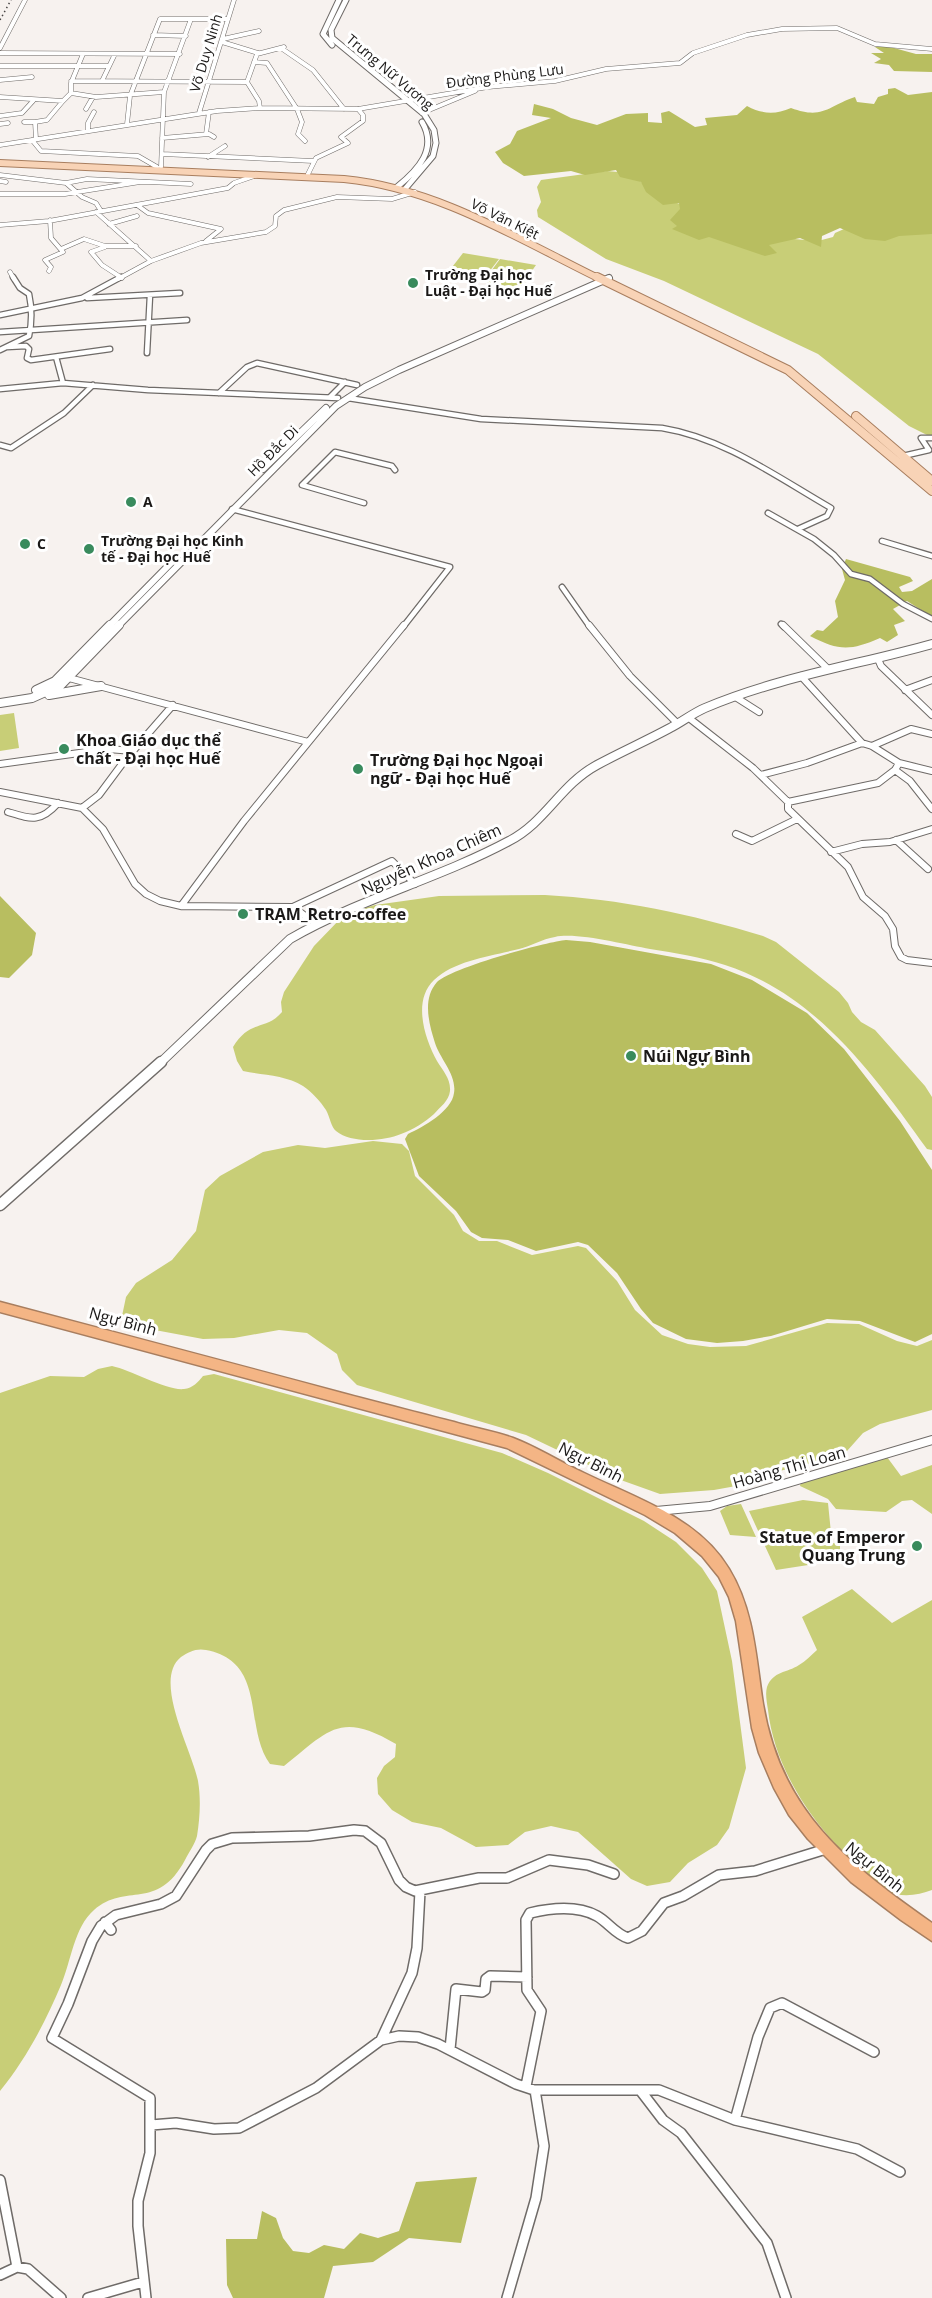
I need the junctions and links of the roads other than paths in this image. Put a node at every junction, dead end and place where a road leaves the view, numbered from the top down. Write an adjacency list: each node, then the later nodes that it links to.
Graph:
1 (25, 0): 10 (street)
2 (234, 0): 5 (street, Võ Duy Ninh)
3 (342, 1): 20 (street, Trưng Nữ Vương); 21 (street, Trưng Nữ Vương)
4 (190, 19): 5 (street); 7 (street); 8 (street)
5 (228, 20): 9 (street, Võ Duy Ninh)
6 (259, 31): 9 (street)
7 (153, 35): 8 (street); 17 (street)
8 (186, 36): 18 (street)
9 (222, 40): 14 (street); 30 (street, Võ Duy Ninh)
10 (0, 48)
11 (932, 49): 34 (street, Đường Phùng Lưu)
12 (0, 53): 13 (street)
13 (38, 53): 15 (street); 23 (street)
14 (258, 53): 19 (street); 47 (street)
15 (83, 54): 16 (street); 24 (street)
16 (115, 54): 17 (street); 25 (street)
17 (147, 54): 18 (street); 31 (street)
18 (180, 54): 32 (street)
19 (254, 62): 33 (street); 46 (street)
20 (360, 62): 21 (street); 42 (street, Trưng Nữ Vương)
21 (354, 64): 43 (street, Trưng Nữ Vương)
22 (0, 66): 23 (street)
23 (33, 66): 24 (street)
24 (77, 66): 25 (street); 28 (street)
25 (109, 66): 29 (street)
26 (32, 77): 27 (street)
27 (0, 80)
28 (71, 81): 29 (street); 36 (street)
29 (102, 81): 31 (street)
30 (208, 81): 32 (street); 33 (street); 51 (street, Võ Duy Ninh)
31 (135, 82): 32 (street); 37 (street)
32 (167, 82): 35 (street)
33 (247, 82): 44 (street)
34 (485, 87): 42 (street, Đường Phùng Lưu); 52 (street)
35 (164, 92): 37 (street); 54 (street)
36 (71, 93): 39 (street); 41 (street)
37 (130, 96): 39 (street); 59 (street)
38 (0, 97): 40 (street)
39 (93, 97): 45 (street)
40 (33, 101): 41 (street); 53 (street)
41 (63, 101): 56 (street)
42 (408, 102): 43 (street, Đường Phùng Lưu); 52 (street, Trưng Nữ Vương)
43 (401, 103): 48 (street, Đường Phùng Lưu); 52 (street, Trưng Nữ Vương)
44 (260, 108): 46 (street, Đường Phùng Lưu); 50 (street, Đường Phùng Lưu)
45 (86, 109)
46 (297, 109): 47 (street, Đường Phùng Lưu); 65 (street)
47 (344, 109): 48 (street, Đường Phùng Lưu)
48 (358, 109): 71 (street)
49 (93, 112): 60 (street)
50 (209, 112): 51 (street, Đường Phùng Lưu); 61 (street)
51 (199, 113): 54 (street, Đường Phùng Lưu)
52 (419, 114): 83 (street, Trưng Nữ Vương); 83 (street, Trưng Nữ Vương)
53 (0, 116)
54 (161, 119): 59 (street, Đường Phùng Lưu); 63 (street)
55 (24, 122): 56 (street)
56 (35, 122): 64 (street)
57 (8, 123): 58 (street)
58 (0, 124)
59 (127, 124): 60 (street, Đường Phùng Lưu)
60 (88, 131): 64 (street, Đường Phùng Lưu)
61 (206, 134): 62 (street); 63 (street)
62 (214, 137)
63 (162, 138): 68 (street)
64 (34, 140): 66 (street, Đường Phùng Lưu); 72 (street)
65 (305, 141)
66 (0, 145)
67 (225, 146): 69 (street)
68 (162, 154): 69 (street); 72 (street)
69 (208, 157): 71 (street)
70 (0, 161): 72 (main road, Võ Văn Kiệt)
71 (313, 161): 74 (street)
72 (159, 168): 73 (main road, Võ Văn Kiệt)
73 (183, 170): 76 (main road, Võ Văn Kiệt); 77 (main road, Võ Văn Kiệt); 82 (street)
74 (308, 174): 77 (main road, Võ Văn Kiệt); 83 (main road, Võ Văn Kiệt)
75 (0, 175): 81 (street)
76 (257, 175): 77 (main road, Võ Văn Kiệt); 86 (street)
77 (288, 175): 83 (main road, Võ Văn Kiệt)
78 (0, 181): 79 (street)
79 (6, 182)
80 (140, 182): 81 (street); 82 (street); 84 (street)
81 (66, 183): 84 (street)
82 (191, 184): 86 (street)
83 (403, 186): 85 (main road, Võ Văn Kiệt); 94 (main road, Võ Văn Kiệt)
84 (78, 192): 87 (street); 89 (street)
85 (415, 192): 94 (main road, Võ Văn Kiệt); 95 (street)
86 (196, 193): 88 (street)
87 (1, 195)
88 (137, 205): 89 (street); 95 (street)
89 (99, 212): 91 (street); 92 (street)
90 (137, 216): 92 (street)
91 (50, 220): 93 (street); 98 (street)
92 (109, 224): 97 (street)
93 (0, 225)
94 (518, 236): 103 (main road, Võ Văn Kiệt)
95 (201, 243): 99 (street)
96 (107, 246): 97 (street); 98 (street); 102 (street)
97 (136, 246): 99 (street)
98 (61, 249): 100 (street)
99 (151, 261): 102 (street)
100 (49, 271)
101 (10, 272): 107 (street)
102 (122, 278): 106 (street)
103 (603, 278): 118 (main road, Võ Văn Kiệt); 121 (main road, Võ Văn Kiệt); 123 (street, Hồ Đắc Di); 128 (street, Hồ Đắc Di)
104 (180, 293): 105 (street)
105 (150, 295): 106 (street); 110 (street)
106 (82, 298): 107 (street)
107 (32, 308): 108 (street); 111 (street)
108 (0, 315)
109 (187, 320): 110 (street)
110 (149, 322): 111 (street); 116 (street)
111 (31, 330): 112 (street); 113 (street)
112 (0, 332)
113 (7, 347): 115 (street); 117 (street)
114 (110, 349): 117 (street)
115 (0, 350)
116 (147, 353)
117 (56, 357): 120 (street)
118 (803, 372)
119 (345, 382): 123 (street); 125 (street); 126 (street)
120 (63, 383): 122 (street); 124 (street)
121 (812, 383): 131 (main road, Võ Văn Kiệt); 134 (main road, Võ Văn Kiệt)
122 (93, 385): 125 (street); 130 (street)
123 (357, 385): 127 (street, Hồ Đắc Di)
124 (0, 389)
125 (219, 393): 126 (street)
126 (330, 397): 127 (street)
127 (338, 398): 142 (street, Hồ Đắc Di)
128 (348, 398): 136 (street, Hồ Đắc Di); 138 (street)
129 (932, 438): 131 (street)
130 (0, 445)
131 (903, 456): 133 (main road, Võ Văn Kiệt)
132 (396, 470): 135 (street)
133 (932, 481)
134 (932, 491)
135 (364, 503)
136 (232, 509): 142 (street, Hồ Đắc Di); 165 (street)
137 (768, 513): 138 (street)
138 (798, 529): 143 (street)
139 (882, 541): 140 (street)
140 (932, 556)
141 (562, 587): 163 (street)
142 (140, 599): 147 (street, Hồ Đắc Di)
143 (932, 620)
144 (781, 624): 148 (street)
145 (932, 644): 146 (street, Nguyễn Khoa Chiêm)
146 (878, 659): 148 (street, Nguyễn Khoa Chiêm); 154 (street)
147 (78, 663): 150 (street, Hồ Đắc Di); 153 (street, Hồ Đắc Di)
148 (827, 668): 149 (street, Nguyễn Khoa Chiêm)
149 (801, 676): 157 (street, Nguyễn Khoa Chiêm); 166 (street)
150 (69, 678): 152 (street); 153 (street, Hồ Đắc Di)
151 (932, 680): 154 (street)
152 (101, 686): 156 (street); 159 (street)
153 (47, 690): 155 (street, Hồ Đắc Di); 156 (street, Hồ Đắc Di)
154 (905, 690): 161 (street)
155 (0, 696)
156 (32, 698): 158 (street, Hồ Đắc Di)
157 (737, 698): 160 (street); 162 (street, Nguyễn Khoa Chiêm)
158 (0, 702)
159 (173, 705): 165 (street); 168 (street)
160 (759, 712)
161 (932, 716)
162 (689, 718): 163 (street, Nguyễn Khoa Chiêm); 173 (street)
163 (678, 724): 186 (street, Nguyễn Khoa Chiêm)
164 (932, 734): 167 (street)
165 (308, 742): 187 (street)
166 (862, 743): 167 (street); 173 (street)
167 (872, 746): 169 (street)
168 (133, 751): 170 (street); 177 (street)
169 (898, 763): 171 (street); 172 (street)
170 (0, 764)
171 (930, 768)
172 (895, 770): 175 (street); 178 (street)
173 (761, 775): 175 (street)
174 (0, 792): 176 (street)
175 (788, 802): 180 (street)
176 (58, 803): 177 (street); 179 (street)
177 (82, 808): 187 (street)
178 (932, 809)
179 (8, 812)
180 (797, 819): 182 (street); 184 (street)
181 (932, 829): 183 (street)
182 (736, 834)
183 (896, 840): 184 (street); 185 (street)
184 (831, 852): 190 (street)
185 (928, 869)
186 (415, 884): 188 (street); 189 (street, Nguyễn Khoa Chiêm)
187 (181, 906): 188 (street)
188 (293, 908): 189 (street)
189 (316, 924): 191 (street, Nguyễn Khoa Chiêm)
190 (932, 963)
191 (0, 1205)
192 (0, 1306): 194 (highway, Ngự Bình)
193 (932, 1440): 194 (street, Hoàng Thị Loan)
194 (653, 1511): 195 (highway, Ngự Bình)
195 (826, 1849): 198 (highway, Ngự Bình); 199 (street)
196 (614, 1874): 197 (street)
197 (420, 1894): 200 (street); 206 (street)
198 (932, 1933)
199 (527, 1977): 201 (street); 203 (street)
200 (381, 2040): 201 (street); 206 (street)
201 (450, 2049): 203 (street)
202 (874, 2052): 205 (street)
203 (531, 2088): 204 (street); 215 (street)
204 (640, 2090): 205 (street); 216 (street)
205 (735, 2120): 207 (street)
206 (151, 2125): 211 (street)
207 (900, 2172)
208 (0, 2180): 209 (street)
209 (17, 2267): 210 (street); 212 (street)
210 (0, 2275)
211 (143, 2282): 213 (street); 214 (street)
212 (61, 2298)
213 (88, 2298)
214 (146, 2298)
215 (507, 2298)
216 (786, 2298)

